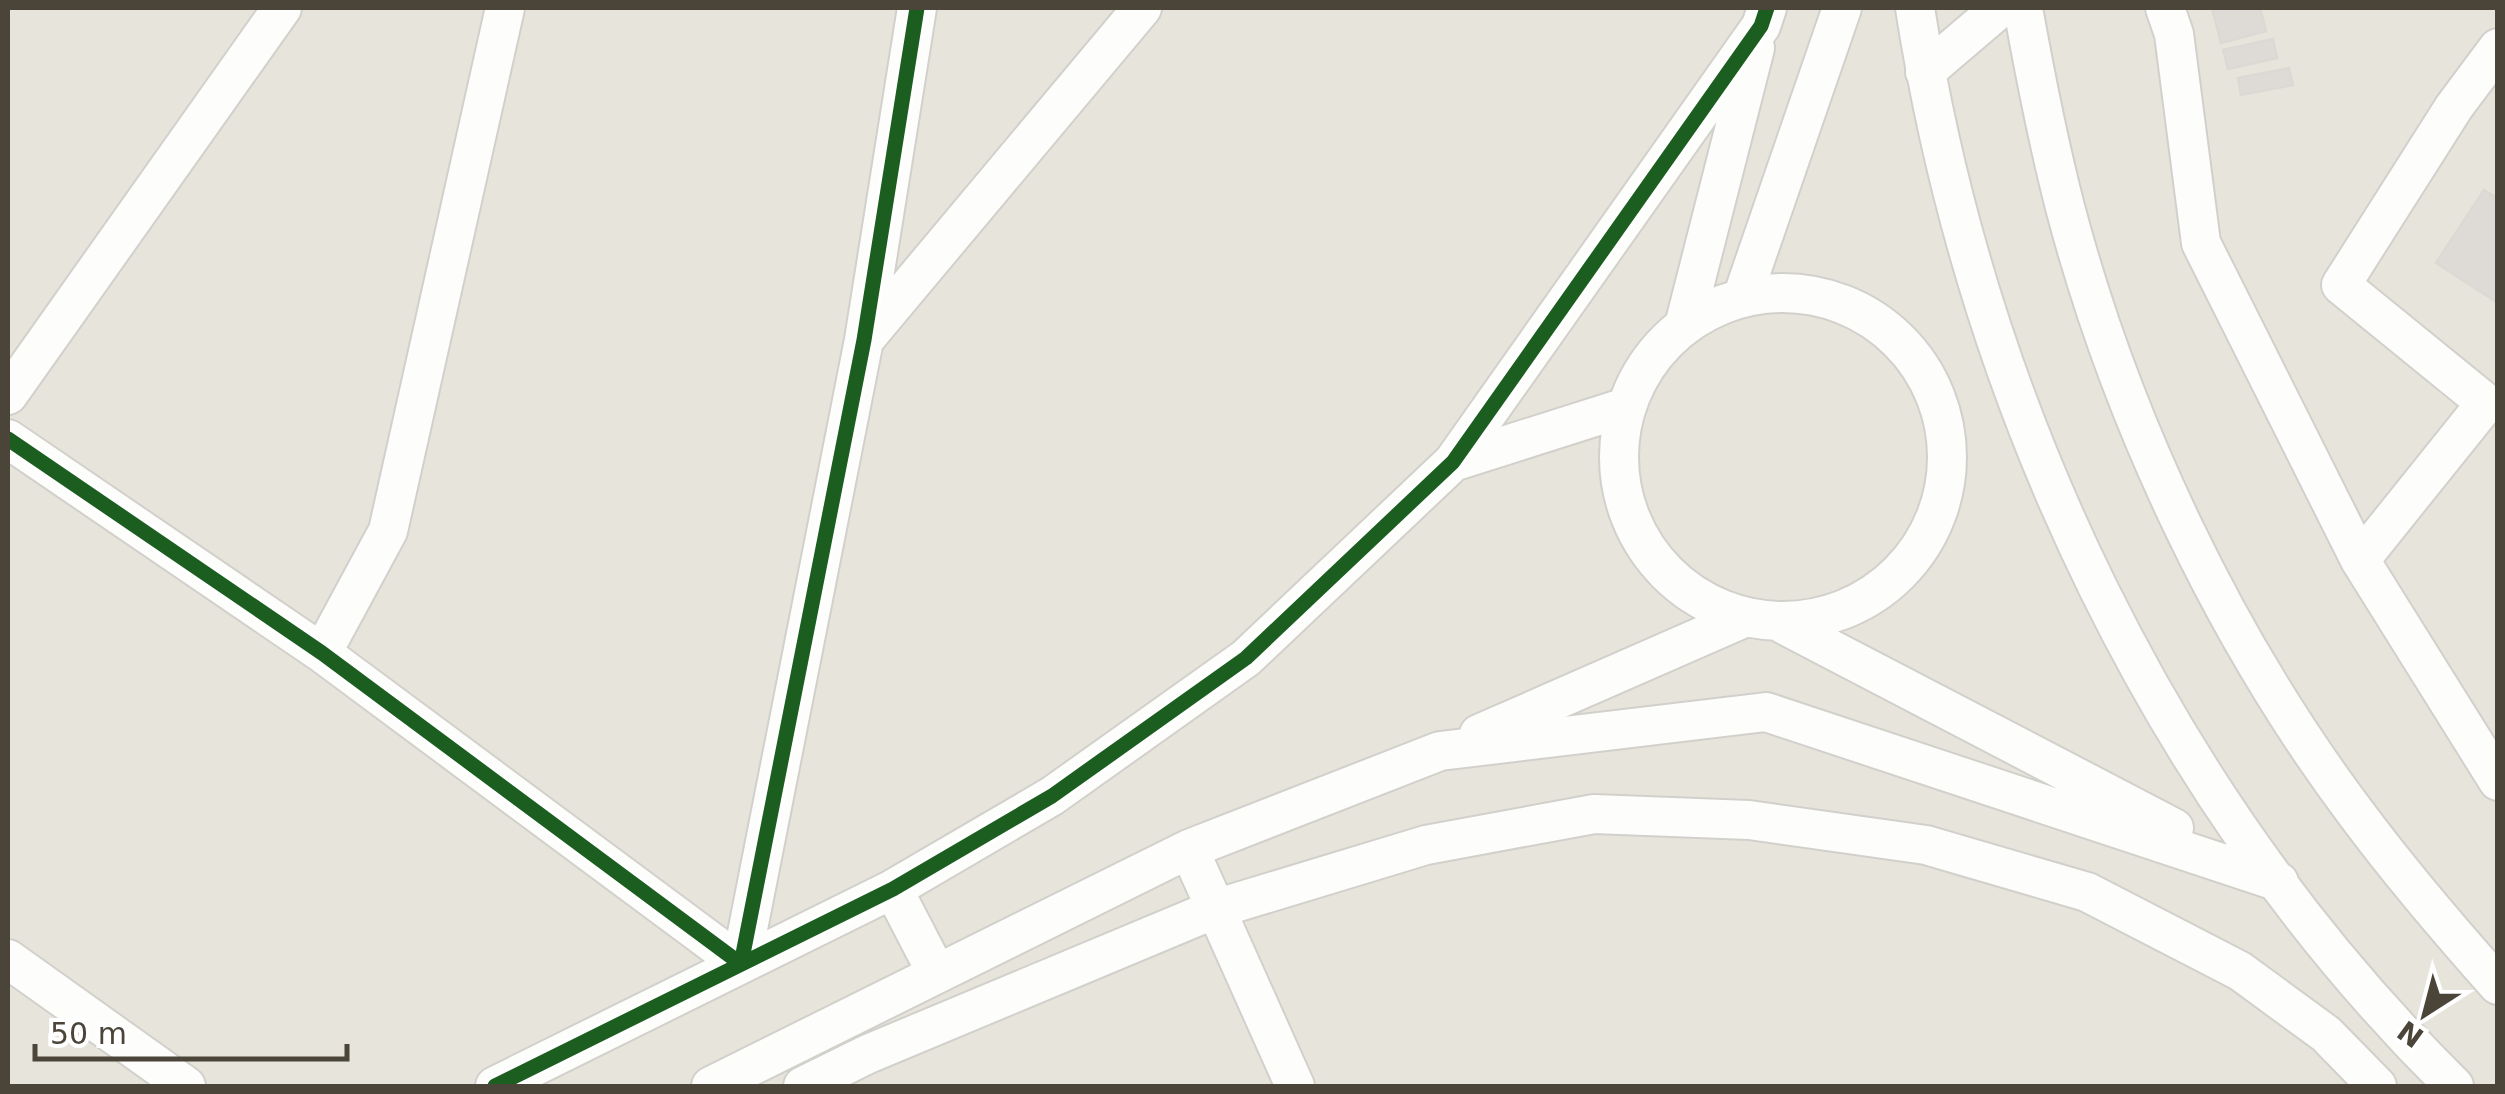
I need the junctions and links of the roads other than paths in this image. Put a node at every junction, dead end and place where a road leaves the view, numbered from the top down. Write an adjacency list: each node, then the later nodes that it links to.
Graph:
1 (282, 8): 16 (street)
2 (505, 8): 22 (street)
3 (916, 8): 15 (street)
4 (1142, 8): 15 (street)
5 (1842, 8): 13 (street)
6 (1915, 8): 12 (street)
7 (2000, 8): 12 (street)
8 (2024, 8): 32 (street)
9 (2165, 8): 20 (street)
10 (1764, 17): 14 (street); 19 (street)
11 (2498, 48): 20 (street)
12 (1925, 72): 26 (street)
13 (1742, 298): 14 (street); 21 (street)
14 (1684, 326): 17 (street)
15 (864, 340): 30 (street)
16 (8, 395)
17 (1626, 407): 19 (street); 21 (street)
18 (8, 439): 22 (street)
19 (1452, 462): 27 (street)
20 (2360, 560): 24 (street)
21 (1762, 619): 23 (street); 26 (street)
22 (322, 653): 30 (street)
23 (1440, 751): 25 (street); 26 (street)
24 (2498, 781)
25 (1188, 848): 28 (street); 31 (street)
26 (2279, 882): 40 (street)
27 (893, 889): 30 (street); 31 (street)
28 (1215, 910): 37 (street); 38 (street); 39 (street)
29 (8, 959): 34 (street)
30 (741, 964): 33 (street)
31 (937, 974): 36 (street)
32 (2498, 985)
33 (565, 1071): 35 (street)
34 (186, 1086)
35 (495, 1086)
36 (711, 1086)
37 (804, 1086)
38 (1295, 1086)
39 (2377, 1086)
40 (2454, 1086)

